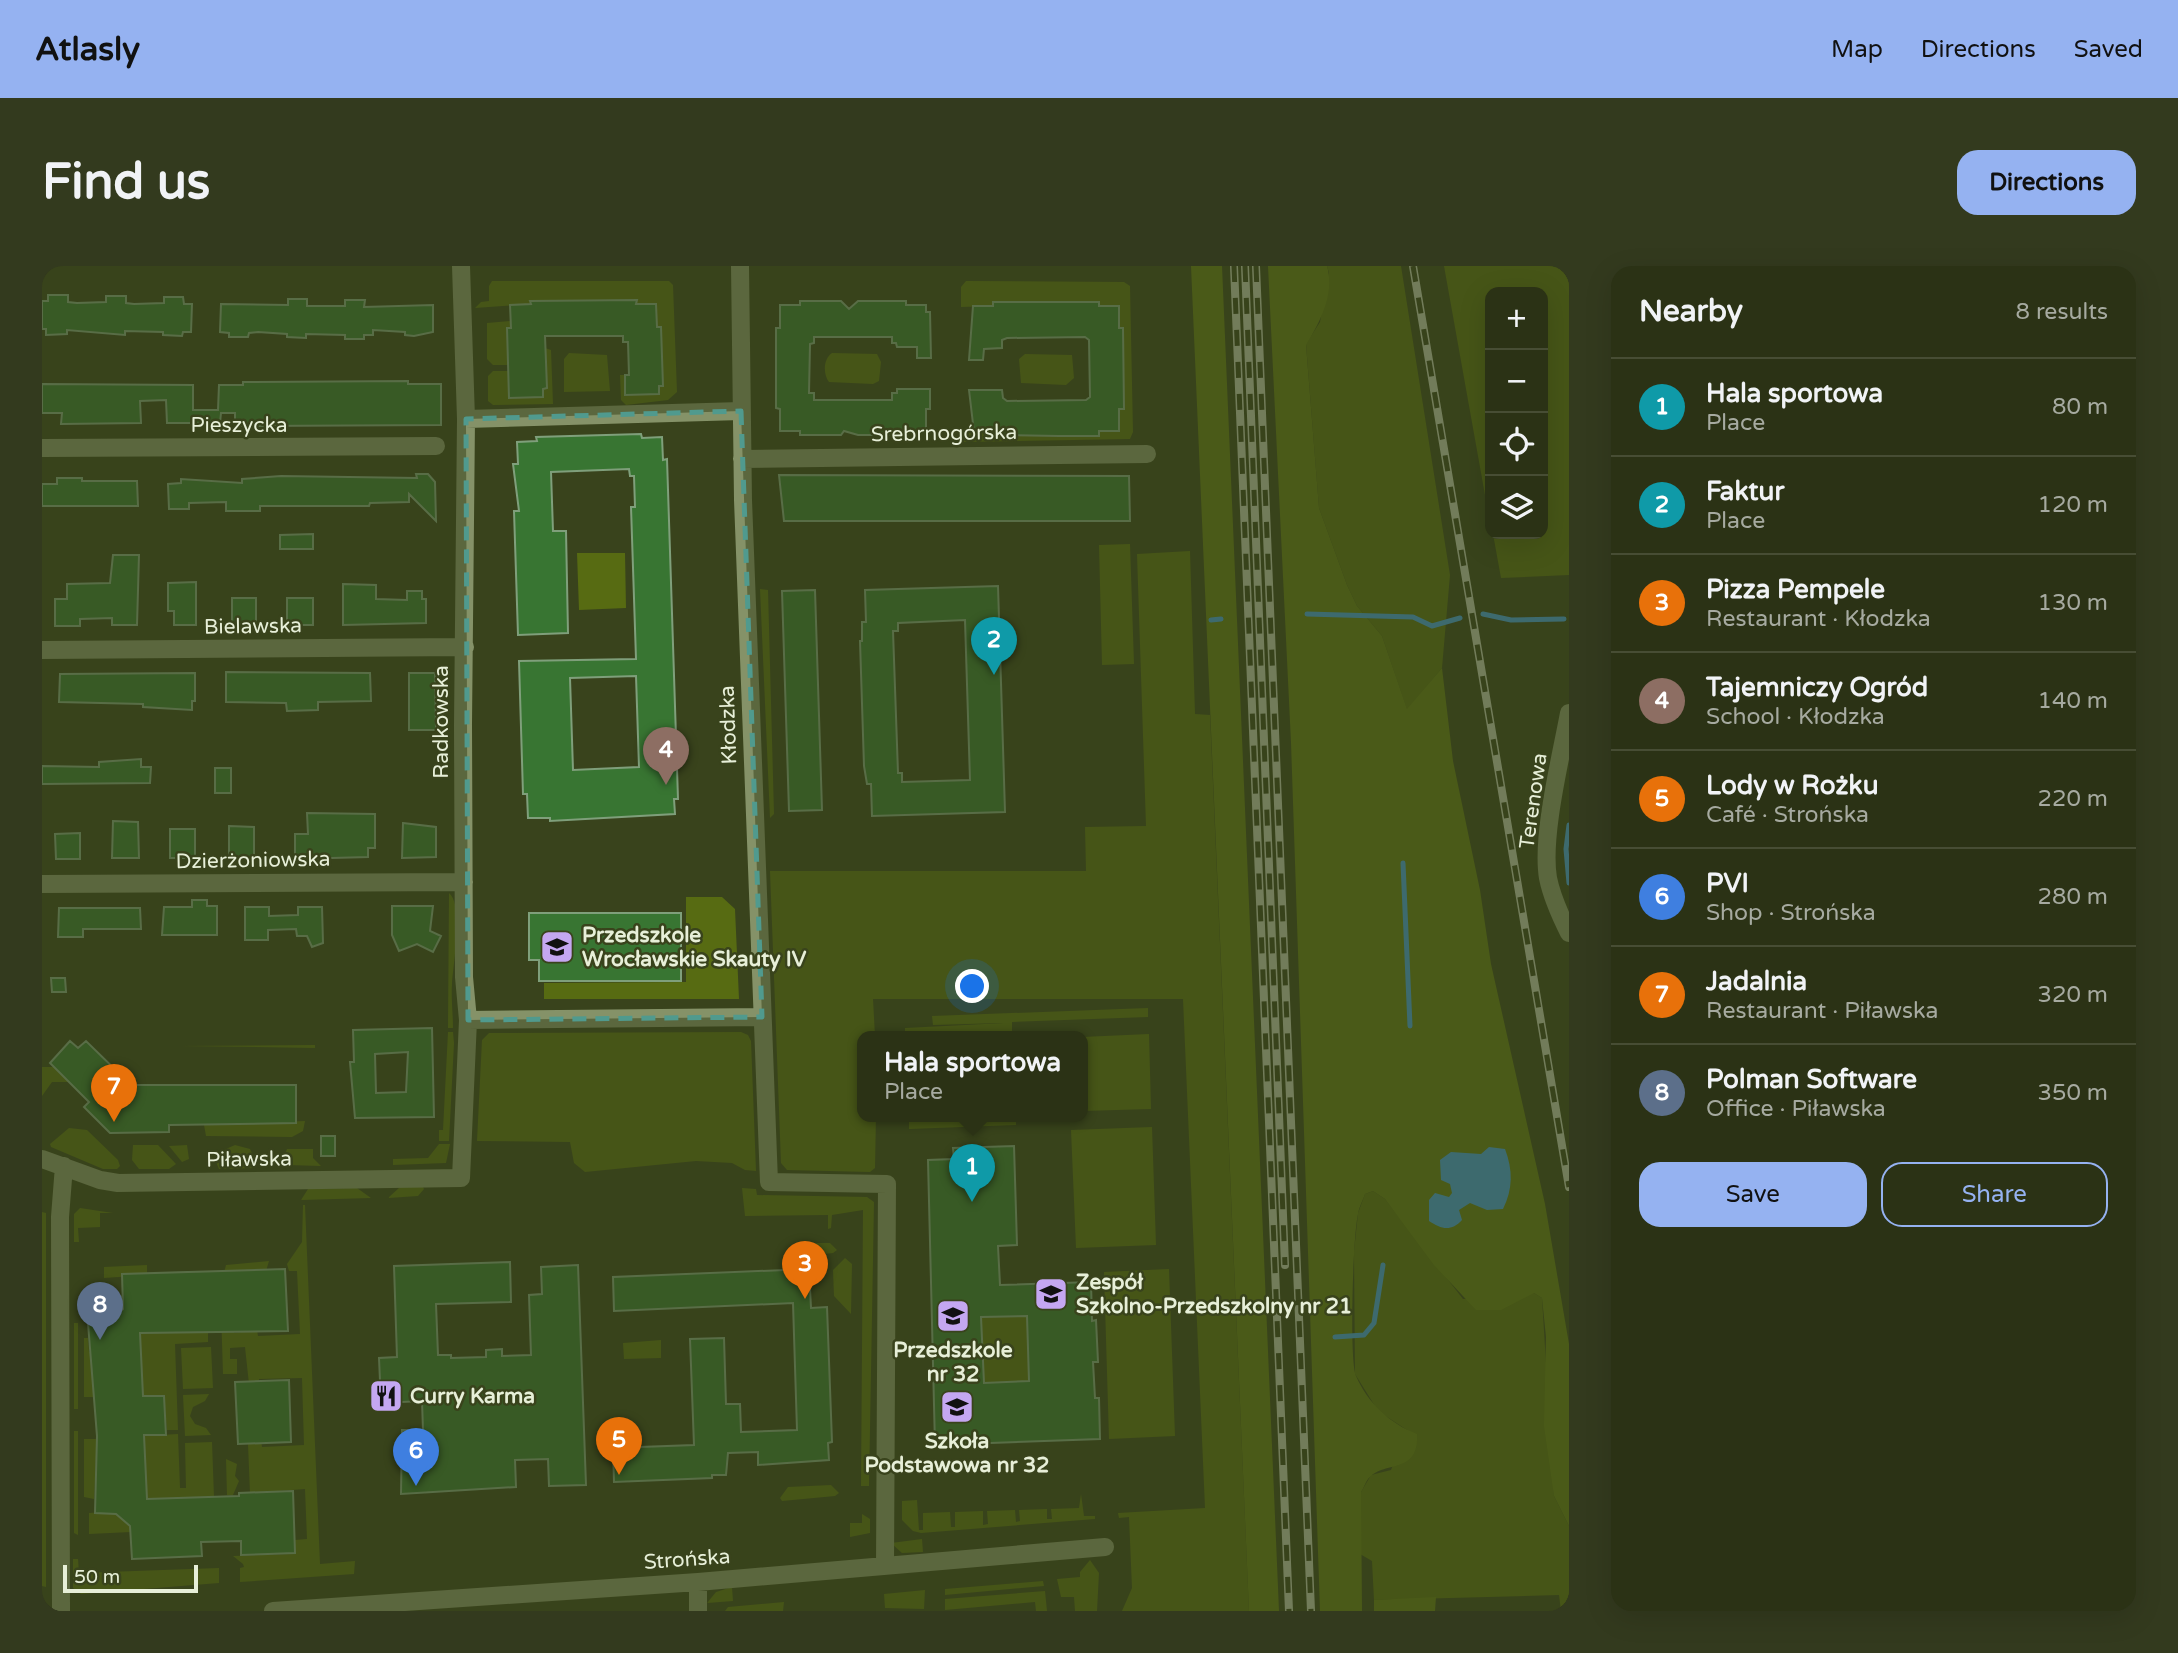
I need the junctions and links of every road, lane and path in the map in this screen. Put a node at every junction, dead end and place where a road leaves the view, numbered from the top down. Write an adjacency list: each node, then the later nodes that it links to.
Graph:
1 (461, 266): 4 (street, Radkowska)
2 (740, 266): 3 (street, Kłodzka)
3 (741, 411): 4 (street); 8 (street, Kłodzka)
4 (466, 419): 9 (street, Radkowska)
5 (436, 446): 6 (street, Pieszycka)
6 (42, 449)
7 (1147, 454): 8 (street, Srebrnogórska)
8 (742, 459): 15 (street, Kłodzka)
9 (465, 646): 10 (street, Bielawska); 12 (street, Radkowska)
10 (42, 650)
11 (1569, 713): 14 (street, Terenowa)
12 (464, 882): 13 (street, Dzierżoniowska); 16 (street, Radkowska)
13 (42, 884)
14 (1569, 933)
15 (762, 1017): 16 (street); 21 (street, Kłodzka)
16 (468, 1020): 19 (street, Radkowska)
17 (42, 1159): 18 (street, Piławska)
18 (64, 1166): 19 (street, Piławska); 23 (street)
19 (461, 1178)
20 (1105, 1547): 21 (street, Strońska)
21 (885, 1566): 22 (street, Strońska)
22 (698, 1582): 24 (street, Strońska); 25 (street)
23 (61, 1611)
24 (273, 1611)
25 (698, 1611)

